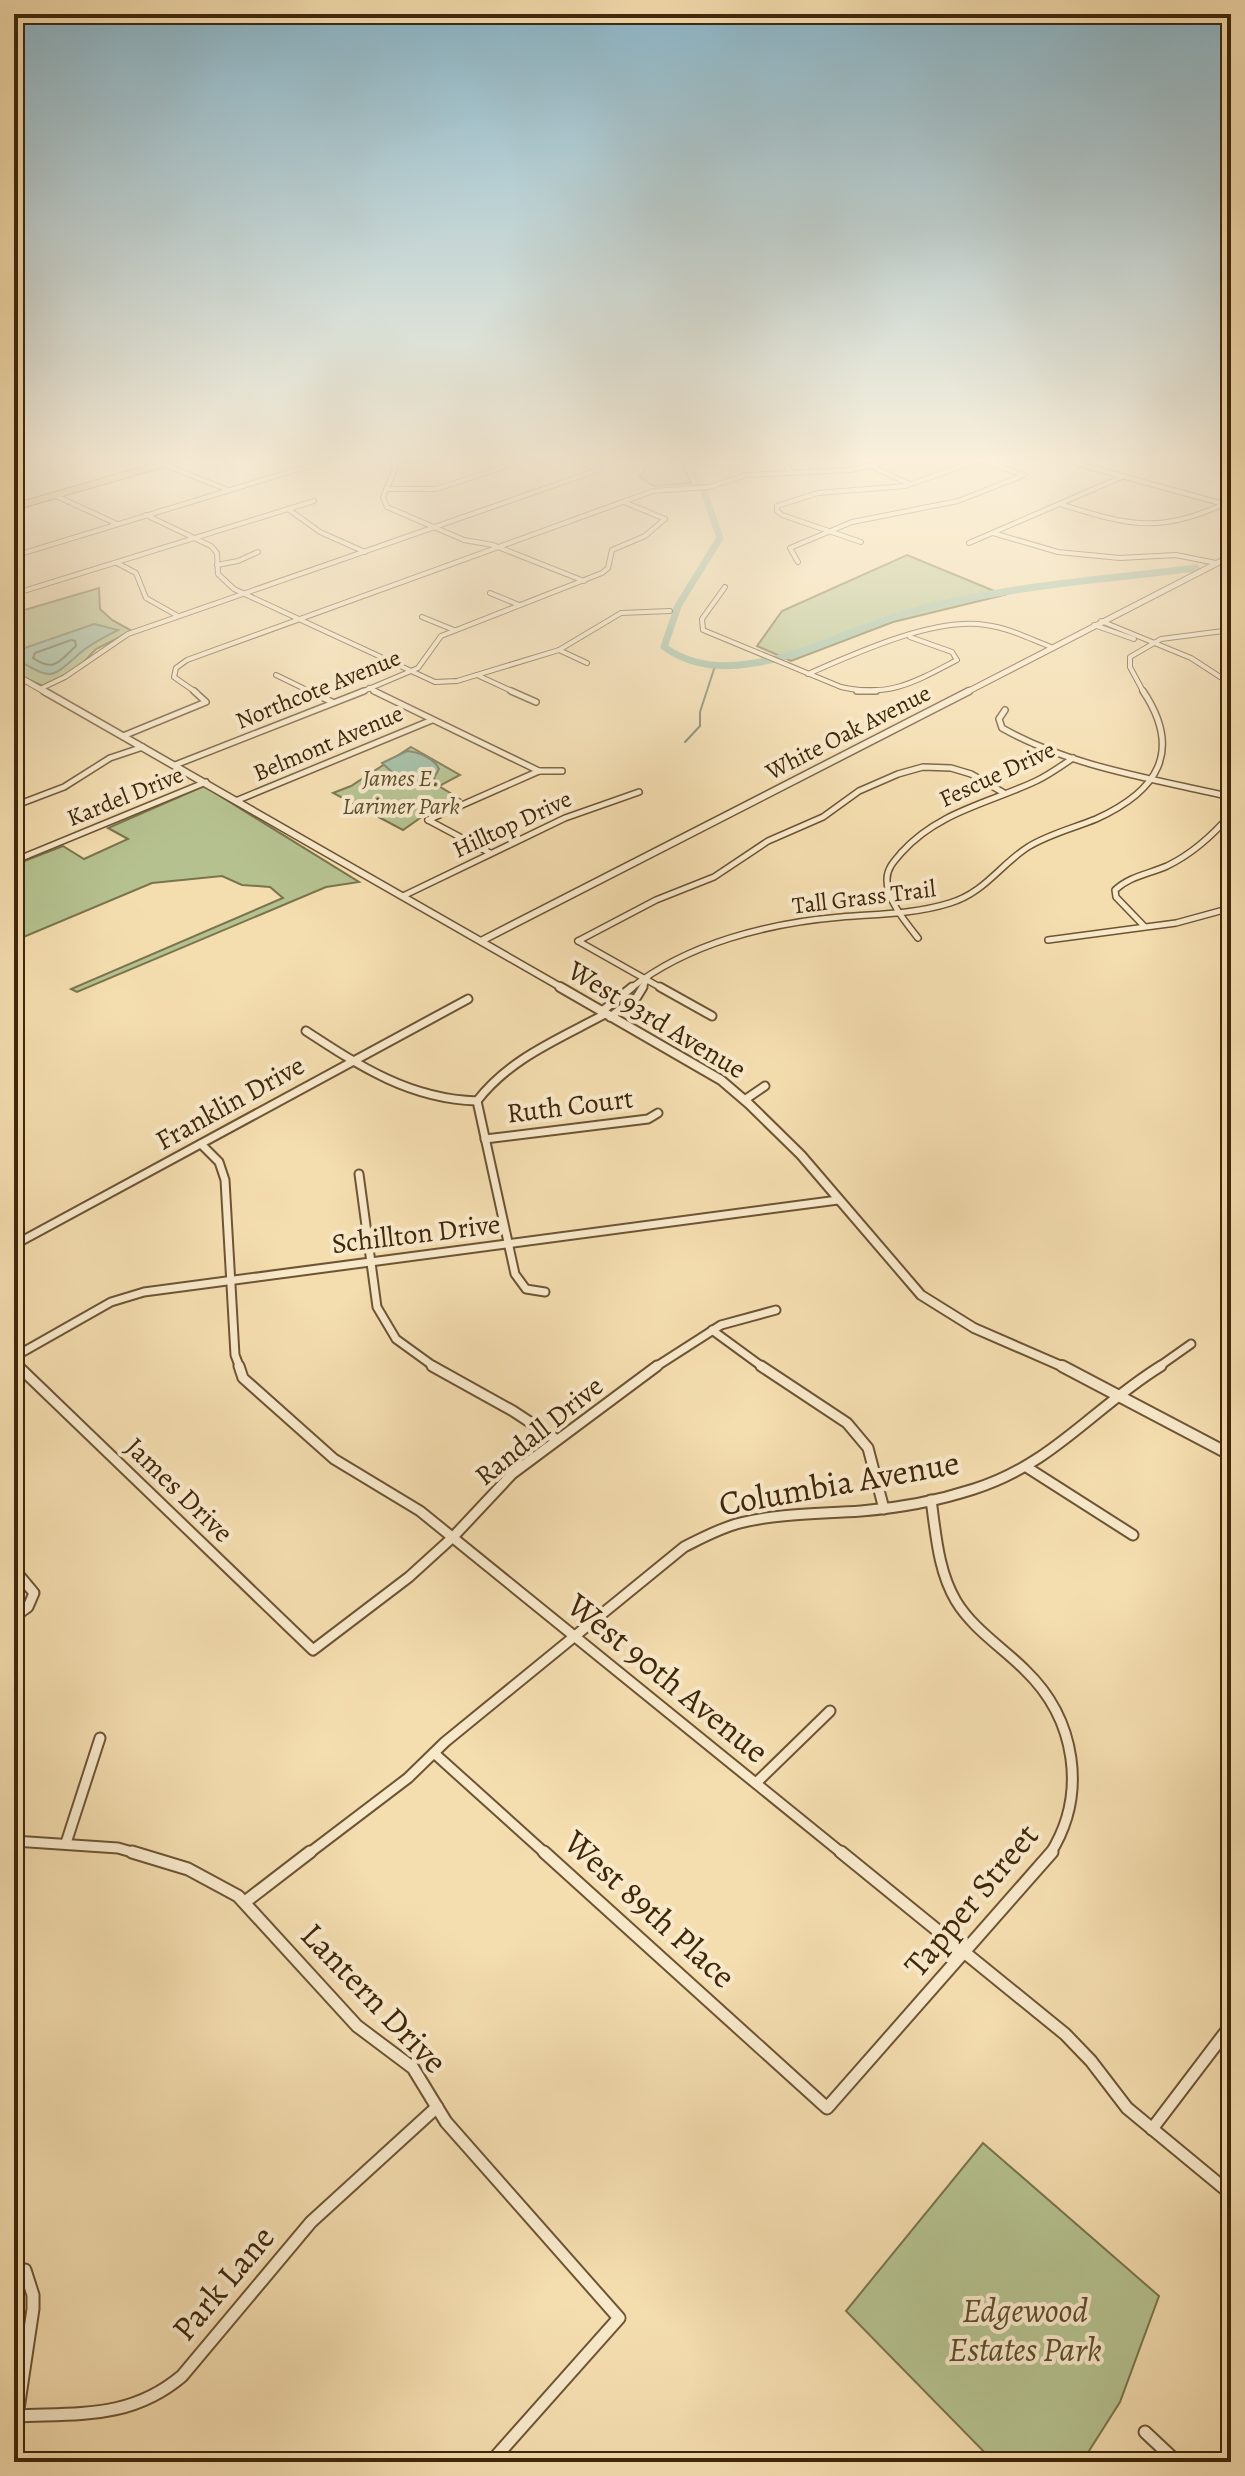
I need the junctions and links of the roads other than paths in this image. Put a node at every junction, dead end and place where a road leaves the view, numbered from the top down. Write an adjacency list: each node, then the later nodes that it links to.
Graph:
1 (72, 577): 12 (street)
2 (137, 577): 16 (street)
3 (221, 577): 13 (street)
4 (294, 577): 13 (street)
5 (417, 577): 18 (street)
6 (573, 577): 9 (street)
7 (593, 577): 9 (street, Northcote Avenue)
8 (1189, 577): 19 (street, White Oak Avenue)
9 (584, 581): 14 (street, Northcote Avenue)
10 (725, 587): 30 (street)
11 (490, 593): 14 (street)
12 (14, 594)
13 (243, 594): 16 (street); 18 (street)
14 (519, 605): 21 (street, Northcote Avenue)
15 (670, 611): 26 (street)
16 (178, 616): 35 (street)
17 (422, 617): 21 (street)
18 (299, 619): 28 (street); 40 (street)
19 (1101, 621): 20 (street, White Oak Avenue); 24 (street)
20 (1094, 625): 24 (street); 25 (street, White Oak Avenue)
21 (454, 630): 28 (street, Northcote Avenue)
22 (1229, 633): 24 (street)
23 (910, 637): 25 (street); 30 (street); 30 (street)
24 (1151, 643): 33 (street); 46 (street, Tall Grass Trail)
25 (1054, 646): 62 (street, White Oak Avenue)
26 (559, 650): 27 (street); 32 (street)
27 (587, 663)
28 (411, 672): 32 (street); 34 (street, Northcote Avenue)
29 (14, 674): 35 (street, West 93rd Avenue)
30 (808, 674)
31 (276, 675): 36 (street)
32 (477, 675): 37 (street)
33 (1231, 684)
34 (369, 688): 36 (street, Northcote Avenue); 39 (street)
35 (40, 689): 40 (street, West 93rd Avenue)
36 (332, 702): 43 (street, Northcote Avenue)
37 (536, 702)
38 (1005, 710): 42 (street)
39 (432, 720): 44 (street); 51 (street, Belmont Avenue)
40 (123, 736): 41 (street, West 93rd Avenue)
41 (143, 747): 43 (street, West 93rd Avenue); 52 (street)
42 (1073, 758): 46 (street); 49 (street, Fescue Drive)
43 (175, 765): 47 (street, West 93rd Avenue)
44 (539, 771): 45 (street); 54 (street)
45 (562, 771)
46 (1149, 779): 50 (street); 58 (street, Tall Grass Trail)
47 (206, 782): 51 (street, West 93rd Avenue); 55 (street, Kardel Drive)
48 (639, 792): 54 (street, Hilltop Drive)
49 (1004, 793): 58 (street, Fescue Drive); 63 (street)
50 (1231, 797)
51 (238, 800): 56 (street, West 93rd Avenue)
52 (14, 806)
53 (1231, 814): 59 (street)
54 (490, 853): 56 (street, Hilltop Drive)
55 (14, 861)
56 (403, 896): 62 (street, West 93rd Avenue)
57 (1231, 908): 59 (street)
58 (900, 912): 60 (street, Fescue Drive); 63 (street, Tall Grass Trail)
59 (1144, 926): 61 (street)
60 (918, 938)
61 (1048, 940)
62 (481, 941): 65 (street, West 93rd Avenue)
63 (647, 979): 65 (street, Tall Grass Trail); 66 (street)
64 (468, 999): 68 (street, Franklin Drive)
65 (605, 1014): 70 (street, West 93rd Avenue); 71 (street, Tall Grass Trail)
66 (712, 1016)
67 (306, 1031): 68 (street)
68 (352, 1061): 71 (street); 74 (street, Franklin Drive)
69 (765, 1086): 70 (street)
70 (746, 1099): 76 (street, West 93rd Avenue)
71 (477, 1101): 73 (street)
72 (658, 1113): 73 (street, Ruth Court)
73 (485, 1139): 79 (street)
74 (201, 1144): 78 (street, Franklin Drive); 82 (street, West 90th Avenue)
75 (359, 1174): 81 (street)
76 (838, 1200): 79 (street, Schillton Drive); 88 (street, West 93rd Avenue)
77 (14, 1233): 78 (street)
78 (22, 1240): 80 (street, Franklin Drive)
79 (509, 1244): 81 (street, Schillton Drive); 83 (street)
80 (14, 1245)
81 (371, 1262): 82 (street, Schillton Drive); 89 (street)
82 (231, 1280): 87 (street, Schillton Drive); 95 (street, West 90th Avenue)
83 (545, 1292)
84 (776, 1310): 85 (street, Randall Drive)
85 (712, 1330): 89 (street, Randall Drive); 93 (street)
86 (1191, 1344): 88 (street, Columbia Avenue)
87 (14, 1360): 99 (street, James Drive)
88 (1119, 1393): 90 (street, West 93rd Avenue); 91 (street, Columbia Avenue)
89 (557, 1440): 95 (street, Randall Drive)
90 (1231, 1455)
91 (1028, 1468): 92 (street, Columbia Avenue); 94 (street)
92 (931, 1500): 93 (street, Columbia Avenue); 107 (street, Tapper Street)
93 (884, 1509): 98 (street, Columbia Avenue)
94 (1133, 1535)
95 (453, 1537): 98 (street, West 90th Avenue); 99 (street, Randall Drive)
96 (14, 1569): 97 (street)
97 (14, 1617)
98 (574, 1635): 102 (street, Columbia Avenue); 103 (street, West 90th Avenue)
99 (313, 1650)
100 (830, 1711): 103 (street)
101 (100, 1738): 105 (street)
102 (434, 1753): 106 (street, Columbia Avenue); 110 (street, West 89th Place)
103 (756, 1783): 107 (street, West 90th Avenue)
104 (14, 1841): 105 (street, Lantern Drive)
105 (66, 1843): 106 (street, Lantern Drive)
106 (245, 1902): 109 (street, Lantern Drive)
107 (966, 1953): 110 (street, Tapper Street); 111 (street, West 90th Avenue)
108 (1231, 2025): 111 (street)
109 (437, 2107): 114 (street, Park Lane); 117 (street, Lantern Drive)
110 (827, 2108)
111 (1152, 2129): 112 (street, West 90th Avenue)
112 (1231, 2194)
113 (25, 2270): 114 (street)
114 (17, 2416): 116 (street)
115 (1145, 2432): 118 (street)
116 (14, 2436)
117 (491, 2462)
118 (1177, 2462)

